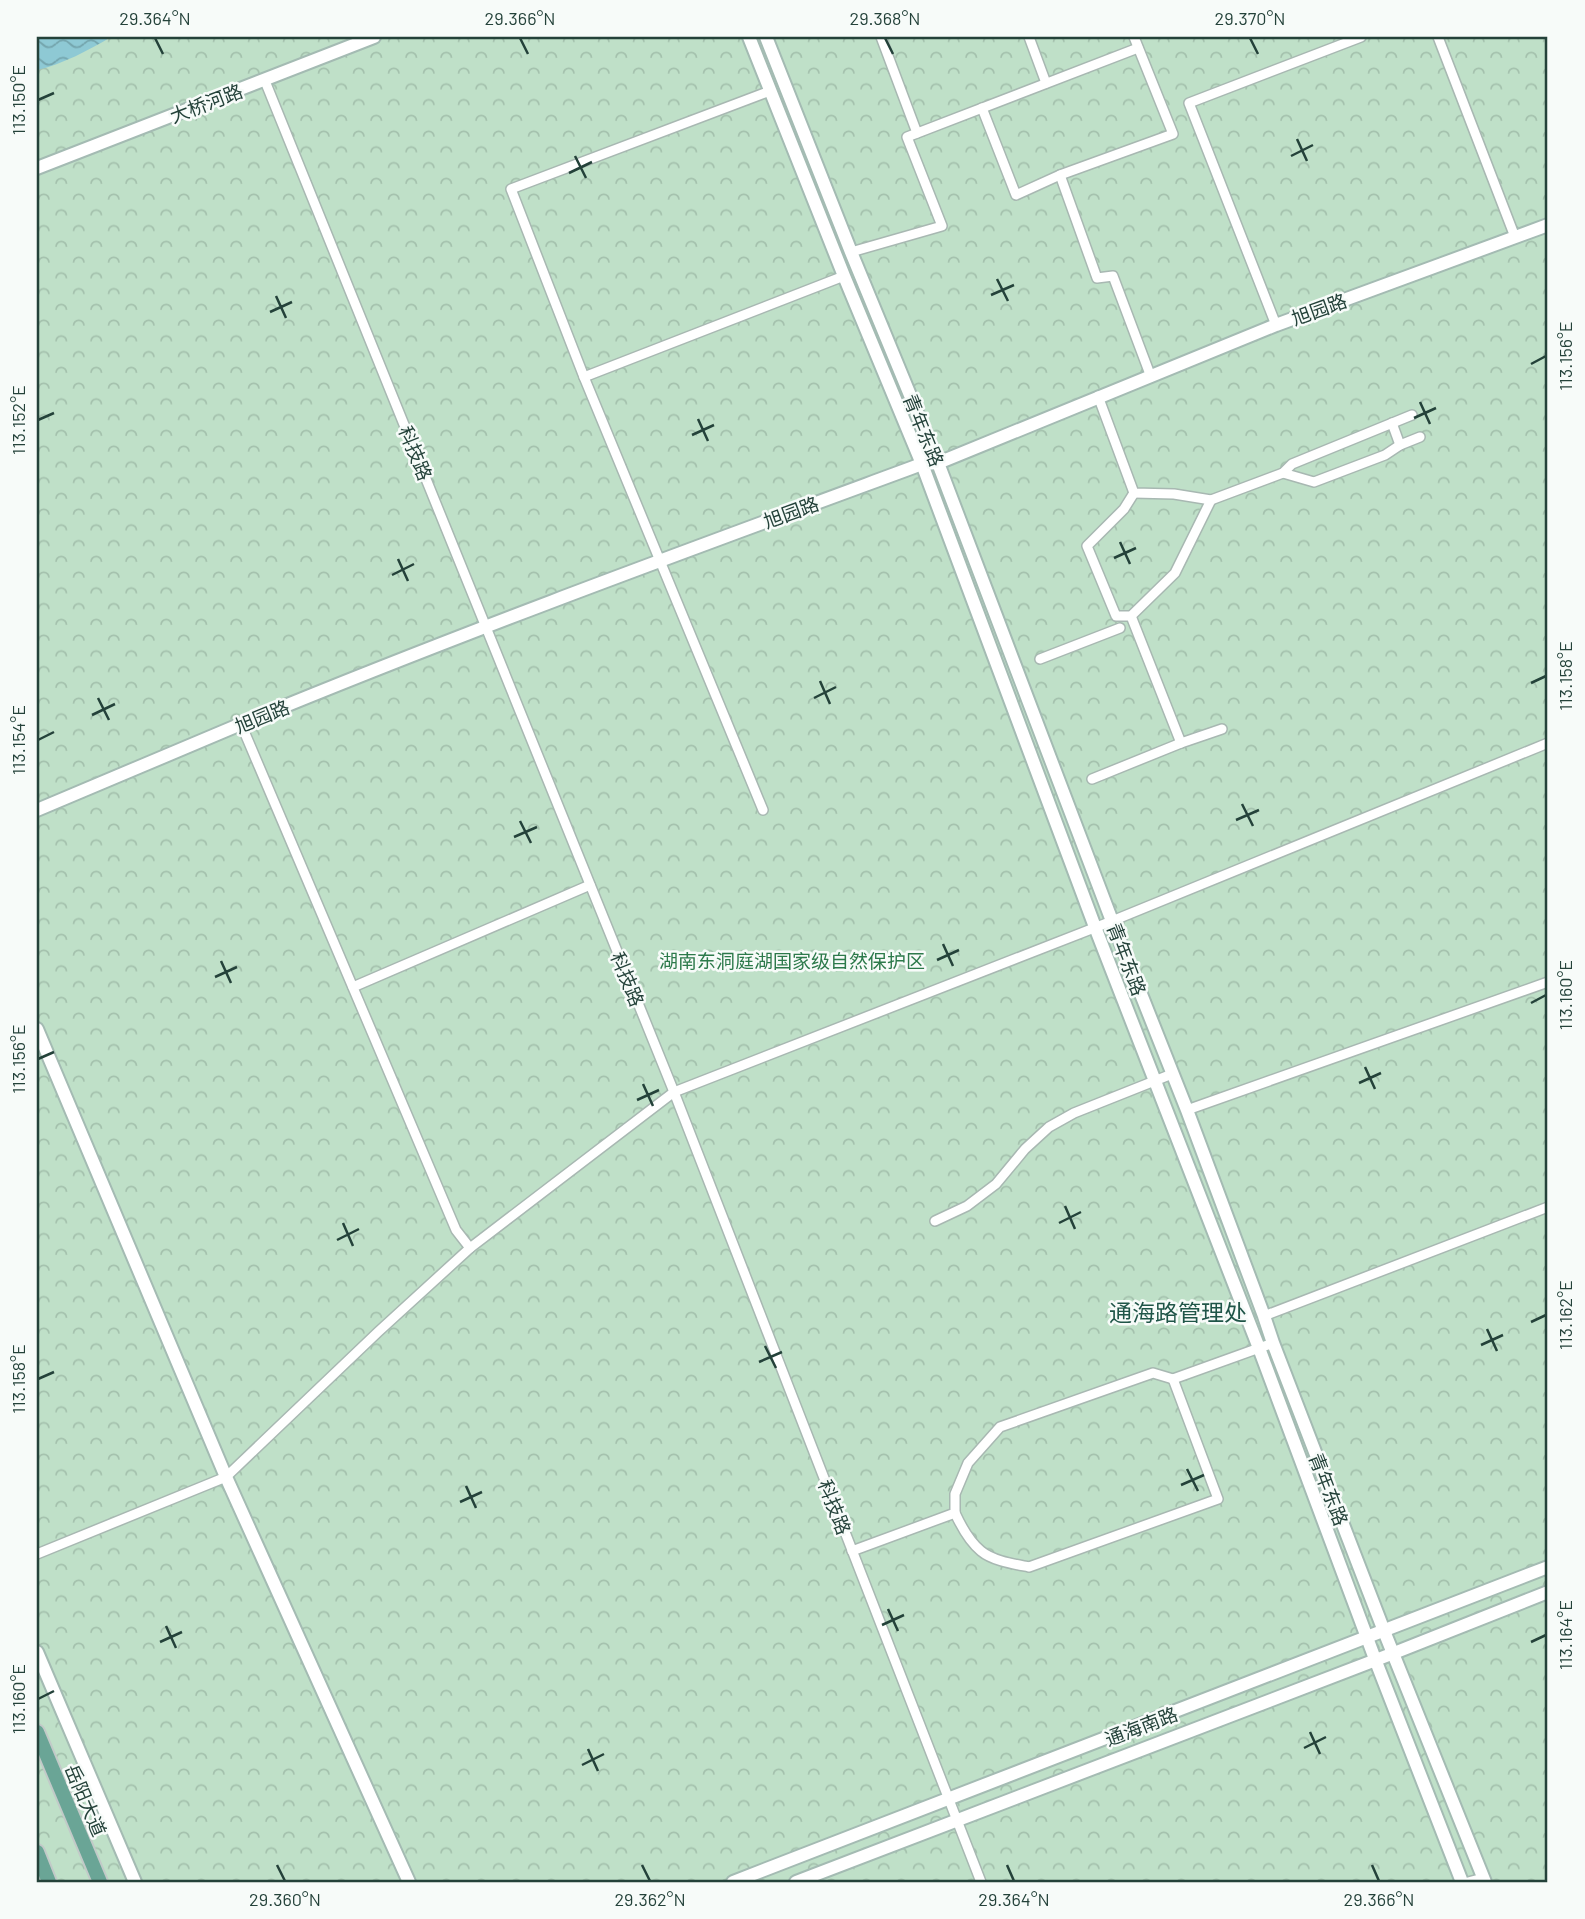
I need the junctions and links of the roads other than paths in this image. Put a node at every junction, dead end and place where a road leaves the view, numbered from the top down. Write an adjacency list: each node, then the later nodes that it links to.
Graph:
1 (374, 37): 10 (street, 大桥河路)
2 (749, 37): 12 (street, 青年东路)
3 (766, 37): 19 (street, 青年东路)
4 (881, 37): 14 (street)
5 (1029, 37): 11 (street)
6 (1134, 37): 9 (street)
7 (1361, 37): 21 (street)
8 (1438, 37): 18 (street)
9 (1138, 48): 11 (street); 16 (street)
10 (265, 81): 15 (street, 大桥河路); 37 (street, 科技路)
11 (1046, 83): 13 (street)
12 (770, 91): 20 (street, 青年东路); 22 (street)
13 (982, 108): 14 (street); 16 (street)
14 (917, 133): 19 (street)
15 (37, 168)
16 (1060, 175): 23 (street)
17 (1548, 225): 18 (street, 旭园路)
18 (1515, 237): 21 (street, 旭园路)
19 (851, 252): 29 (street, 青年东路)
20 (844, 276): 22 (street); 30 (street, 青年东路)
21 (1276, 325): 23 (street, 旭园路)
22 (584, 377): 34 (street)
23 (1151, 377): 24 (street, 旭园路)
24 (1098, 396): 29 (street, 旭园路); 32 (street)
25 (1412, 415): 26 (street)
26 (1392, 423): 28 (street); 31 (street)
27 (1420, 437): 28 (street)
28 (1401, 445): 31 (street)
29 (938, 463): 30 (street, 旭园路); 48 (street, 青年东路)
30 (922, 464): 34 (street, 旭园路); 49 (street, 青年东路)
31 (1283, 473): 33 (street)
32 (1134, 493): 33 (street); 35 (street)
33 (1211, 500): 36 (street)
34 (659, 561): 37 (street, 旭园路); 46 (street)
35 (1116, 616): 36 (street); 38 (street)
36 (1133, 619): 38 (street); 42 (street)
37 (486, 627): 40 (street, 旭园路); 47 (street, 科技路)
38 (1120, 628): 39 (street)
39 (1040, 659)
40 (241, 724): 45 (street, 旭园路); 51 (street)
41 (1222, 729): 42 (street)
42 (1181, 743): 44 (street)
43 (1548, 743): 48 (street)
44 (1092, 779)
45 (37, 810)
46 (762, 810)
47 (590, 885): 51 (street); 55 (street, 科技路)
48 (1112, 921): 49 (street); 53 (street, 青年东路)
49 (1095, 927): 54 (street, 青年东路); 55 (street)
50 (1548, 982): 56 (street)
51 (353, 987): 59 (street)
52 (37, 1029): 64 (street)
53 (1172, 1074): 54 (street); 56 (street, 青年东路)
54 (1155, 1081): 58 (street); 62 (street, 青年东路)
55 (674, 1092): 59 (street); 66 (street, 科技路)
56 (1187, 1110): 60 (street, 青年东路)
57 (1548, 1207): 60 (street)
58 (935, 1221)
59 (470, 1248): 64 (street)
60 (1264, 1316): 61 (street, 青年东路)
61 (1273, 1343): 62 (street); 70 (street, 青年东路)
62 (1259, 1348): 63 (street); 71 (street, 青年东路)
63 (1173, 1379): 65 (street); 65 (street)
64 (226, 1477): 67 (street); 83 (street)
65 (955, 1513): 66 (street)
66 (852, 1551): 76 (street, 科技路)
67 (37, 1553)
68 (1548, 1567): 70 (street, 通海南路)
69 (1548, 1592): 73 (street, 通海南路)
70 (1384, 1631): 71 (street, 通海南路); 73 (street, 青年东路)
71 (1367, 1638): 74 (street, 青年东路); 76 (street, 通海南路)
72 (37, 1652): 82 (street)
73 (1394, 1653): 74 (street, 通海南路); 79 (street, 青年东路)
74 (1375, 1659): 77 (street, 通海南路); 87 (street, 青年东路)
75 (37, 1732): 81 (main road, 岳阳大道)
76 (949, 1800): 77 (street, 科技路); 84 (street, 通海南路)
77 (957, 1821): 85 (street, 通海南路); 86 (street, 科技路)
78 (37, 1852): 80 (main road)
79 (1484, 1880): 88 (street)
80 (49, 1882)
81 (100, 1882)
82 (135, 1882)
83 (409, 1882)
84 (733, 1882)
85 (796, 1882)
86 (981, 1882)
87 (1462, 1882)
88 (1468, 1882)

